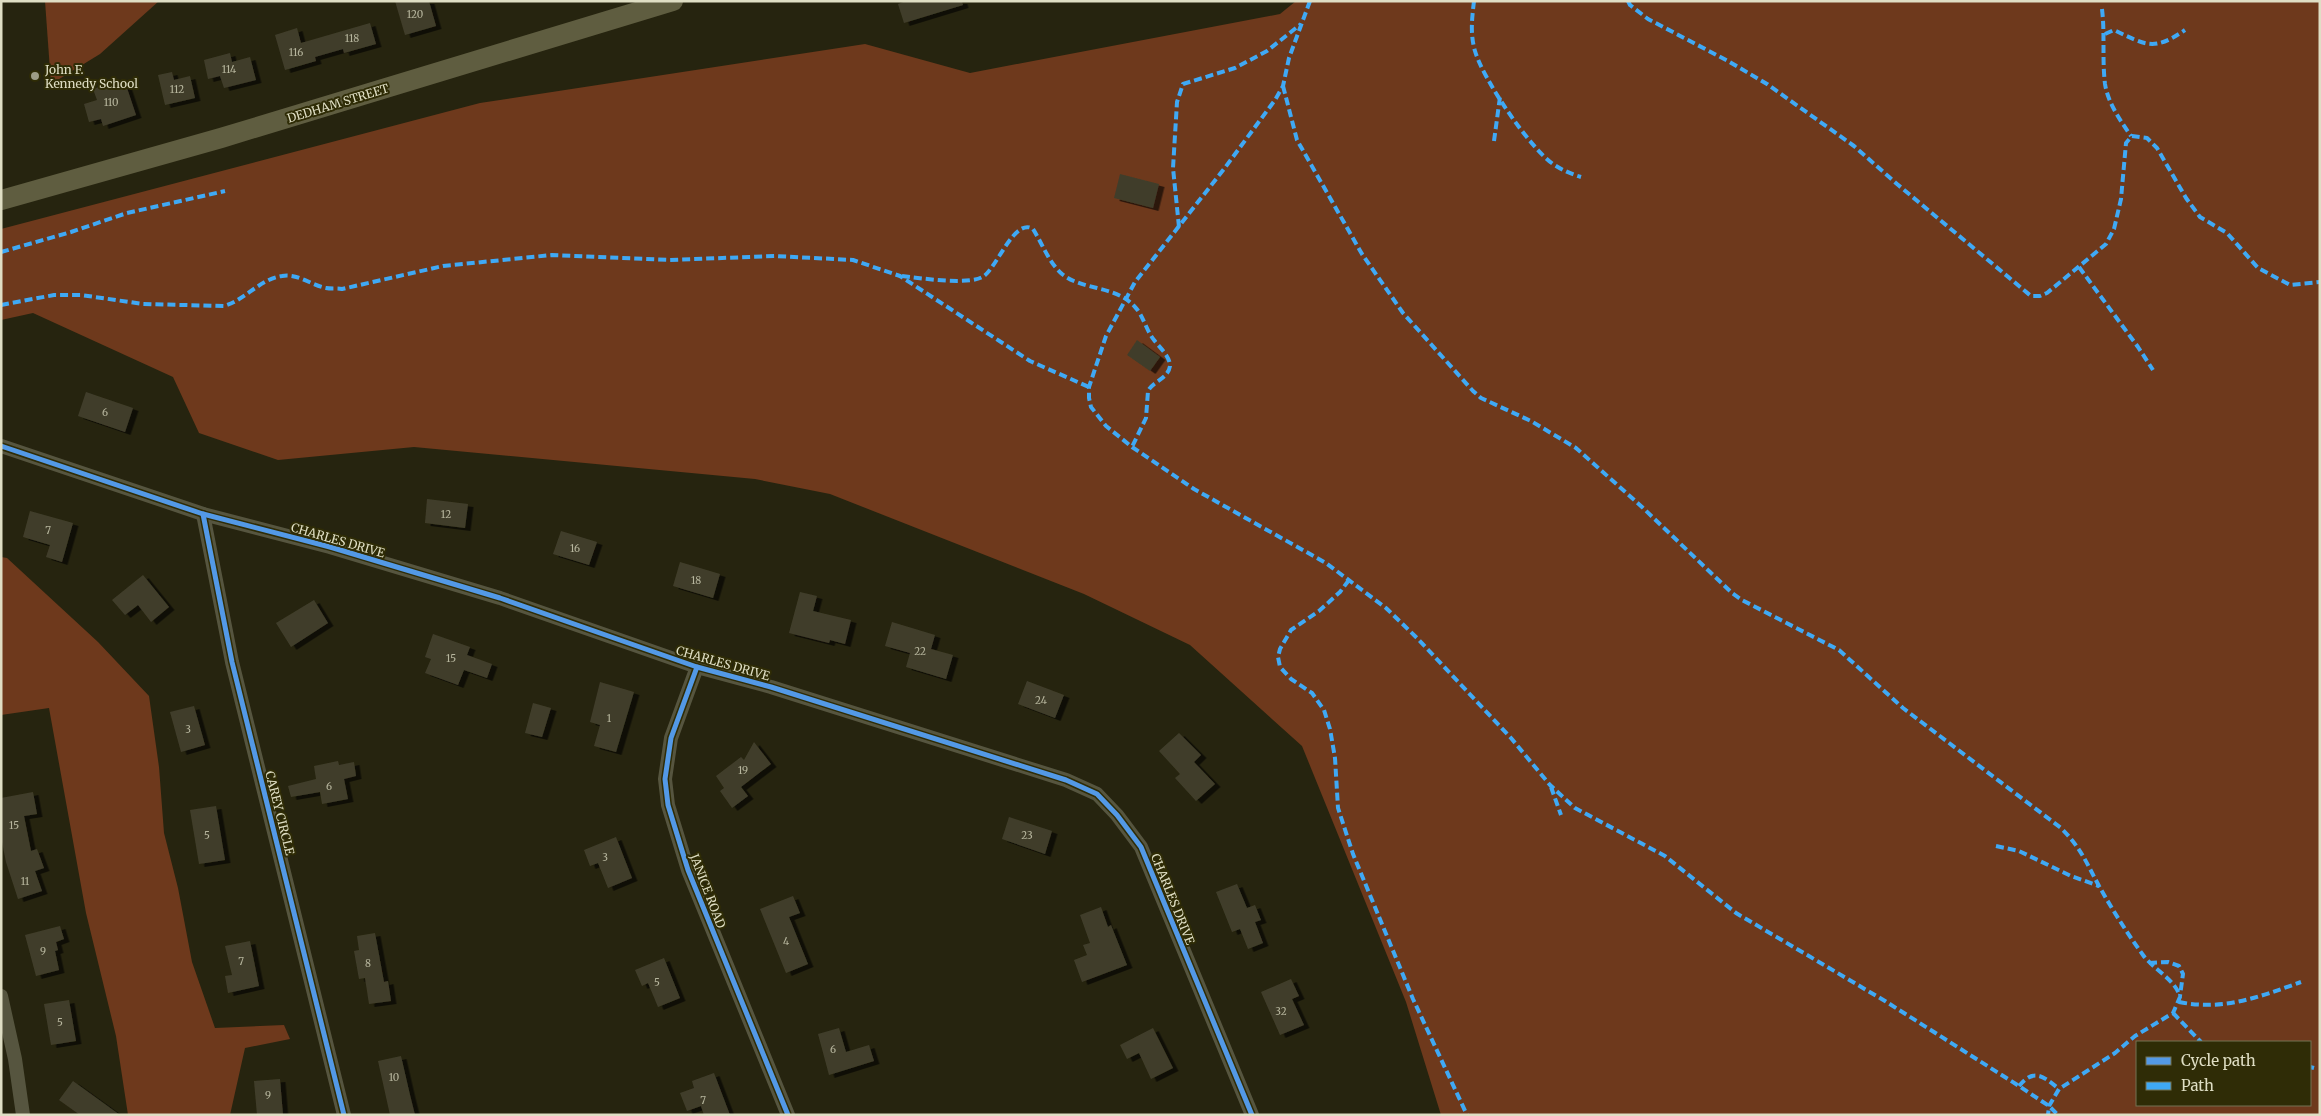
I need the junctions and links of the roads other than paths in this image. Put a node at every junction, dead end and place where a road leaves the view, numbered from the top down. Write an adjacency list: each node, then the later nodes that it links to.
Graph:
1 (673, 1): 2 (main road, DEDHAM STREET)
2 (1, 200)
3 (1, 446): 4 (street, CHARLES DRIVE)
4 (203, 514): 5 (street, CHARLES DRIVE); 8 (street, CAREY CIRCLE)
5 (697, 667): 9 (street, JANICE ROAD); 10 (street, CHARLES DRIVE)
6 (1, 996): 7 (street)
7 (23, 1115)
8 (344, 1115)
9 (788, 1115)
10 (1252, 1115)

